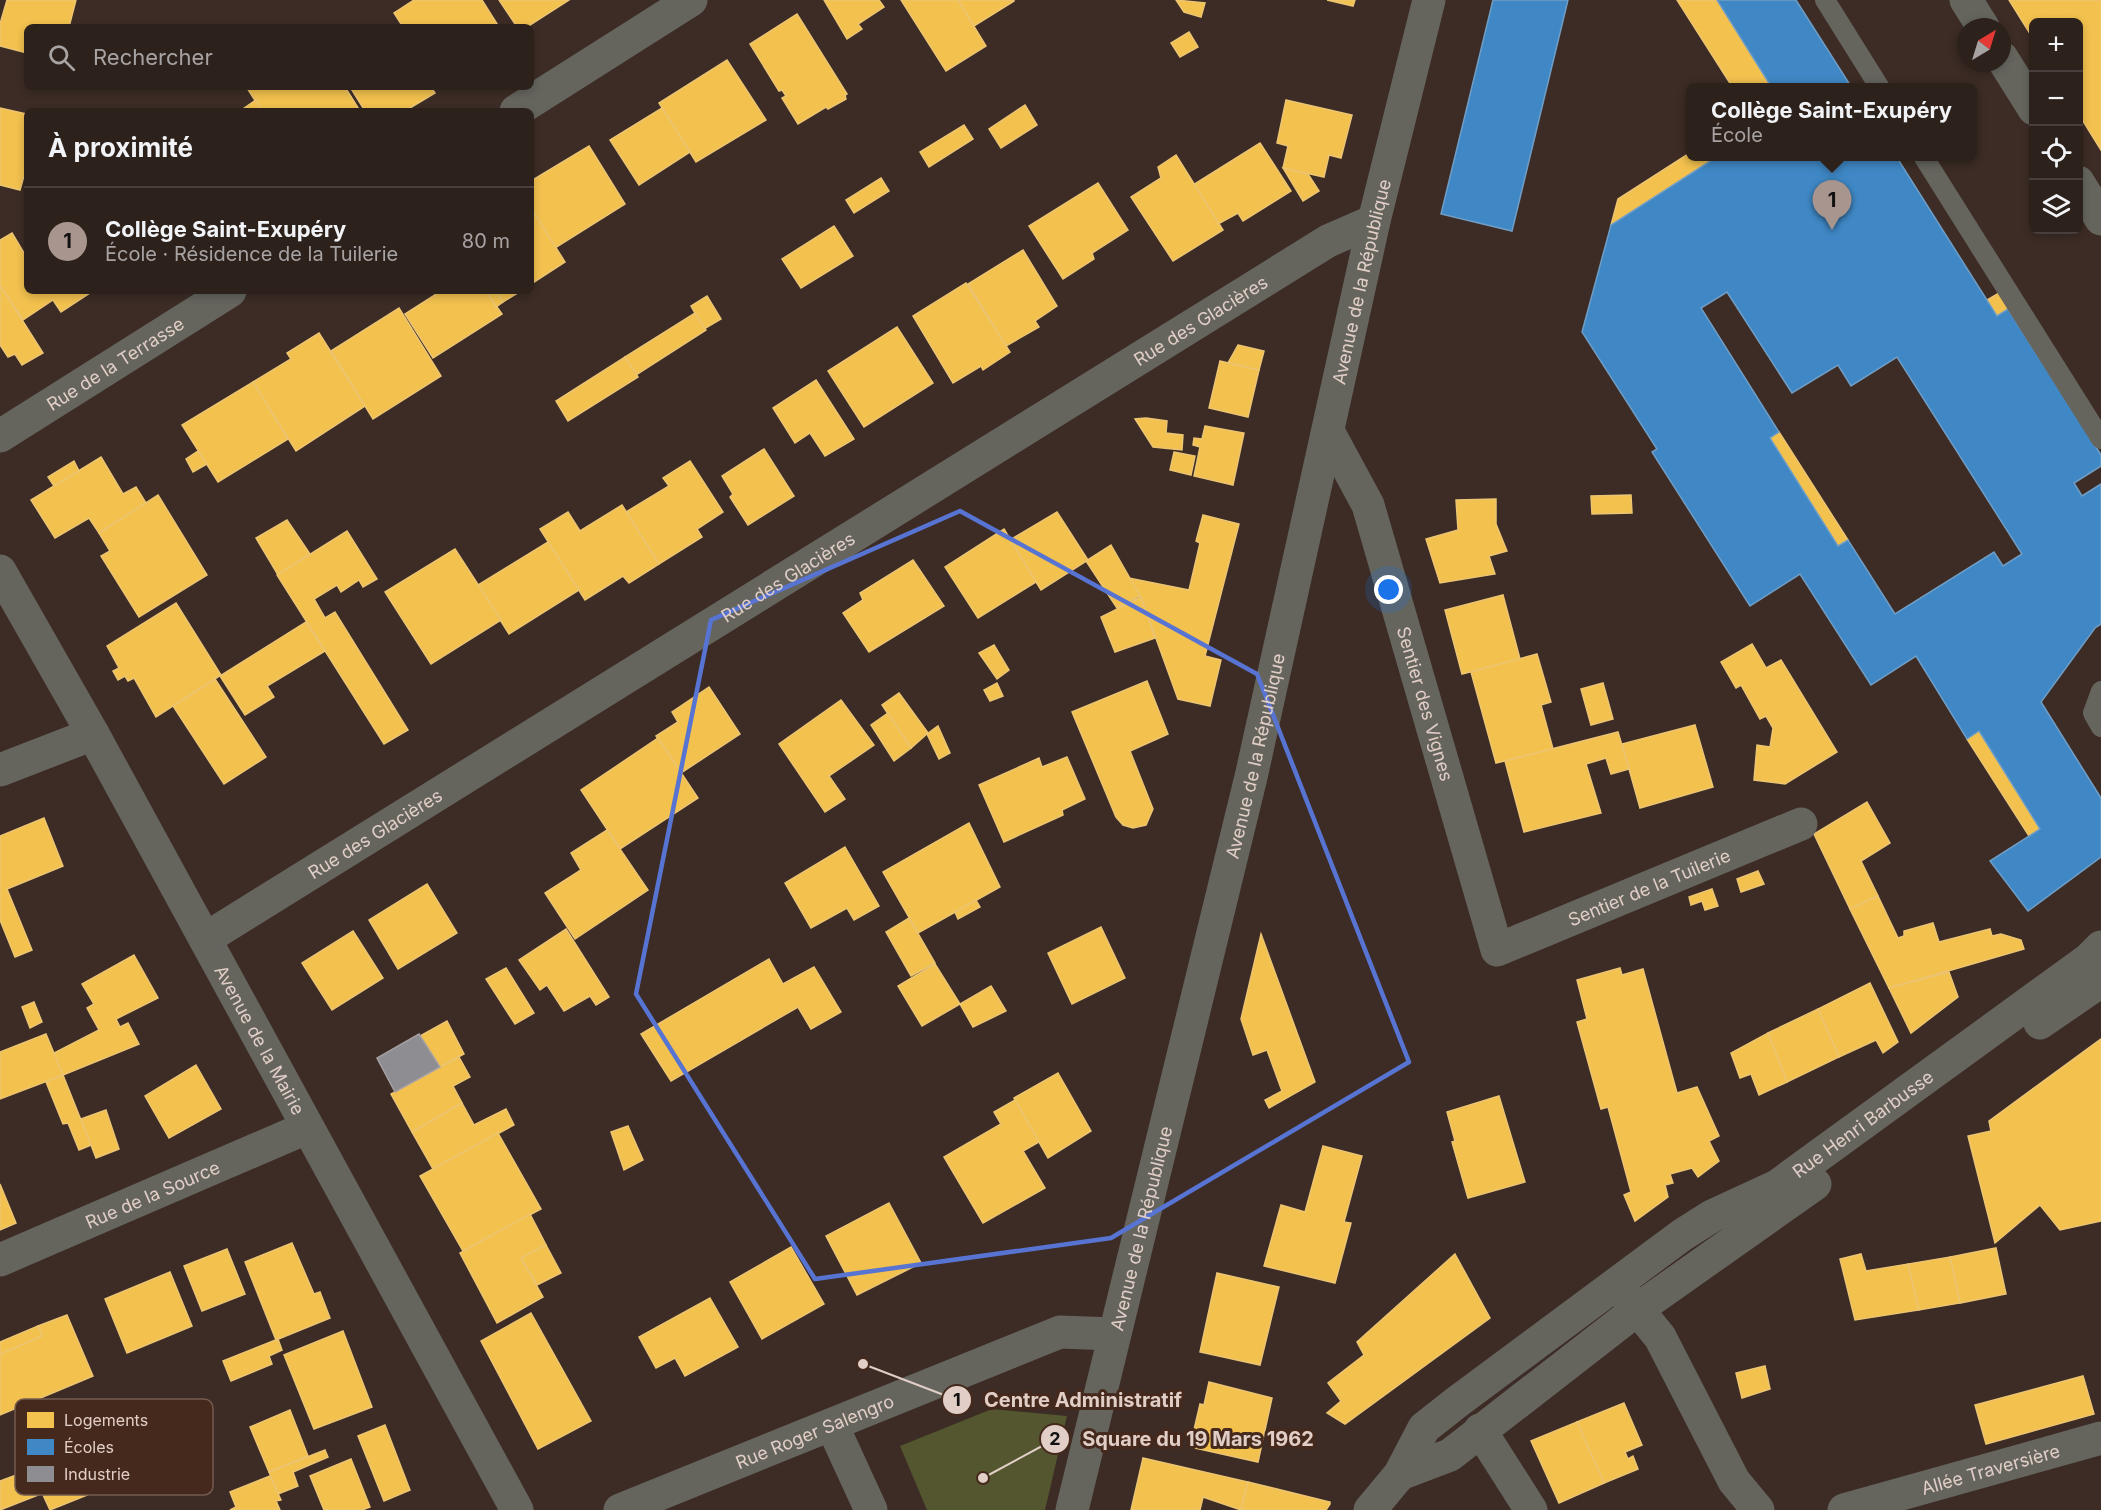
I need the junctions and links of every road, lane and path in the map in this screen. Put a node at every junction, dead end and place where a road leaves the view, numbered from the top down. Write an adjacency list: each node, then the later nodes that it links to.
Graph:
1 (692, 0): 9 (street)
2 (1429, 0): 13 (street, Avenue de la République)
3 (1825, 0): 7 (lane)
4 (1966, 0): 5 (street)
5 (1977, 18)
6 (2011, 72): 8 (street)
7 (1877, 83)
8 (2029, 101)
9 (521, 108)
10 (1926, 161): 17 (lane)
11 (2083, 189): 12 (street)
12 (2101, 219)
13 (1374, 221): 15 (street, Avenue de la République); 24 (street, Rue des Glacières)
14 (225, 294): 16 (street, Rue de la Terrasse)
15 (1328, 431): 26 (street, Sentier des Vignes); 32 (street, Avenue de la République)
16 (0, 436)
17 (2101, 439)
18 (0, 570): 21 (street, Avenue de la Mairie)
19 (2101, 691): 20 (lane)
20 (2101, 727)
21 (93, 734): 22 (street); 24 (street, Avenue de la Mairie)
22 (0, 770)
23 (1801, 824): 26 (street, Sentier de la Tuilerie)
24 (205, 939): 28 (street, Avenue de la Mairie)
25 (2101, 948): 30 (street, Rue Henri Barbusse)
26 (1497, 950)
27 (2101, 981): 31 (street, Rue Henri Barbusse)
28 (306, 1128): 29 (street, Rue de la Source); 37 (street, Avenue de la Mairie)
29 (0, 1260)
30 (1615, 1282): 31 (street); 36 (street, Rue Henri Barbusse)
31 (1638, 1310): 34 (street, Rue Henri Barbusse); 43 (street)
32 (1114, 1334): 33 (street, Rue Roger Salengro); 40 (street, Avenue de la République)
33 (832, 1425): 38 (street, Rue Roger Salengro); 39 (street)
34 (1480, 1430): 36 (street, Rue Henri Barbusse); 42 (street)
35 (2101, 1438): 44 (street, Allée Traversière)
36 (1400, 1474): 41 (street, Rue Henri Barbusse)
37 (517, 1510)
38 (620, 1510)
39 (871, 1510)
40 (1072, 1510)
41 (1370, 1510)
42 (1531, 1510)
43 (1758, 1510)
44 (1844, 1510)

